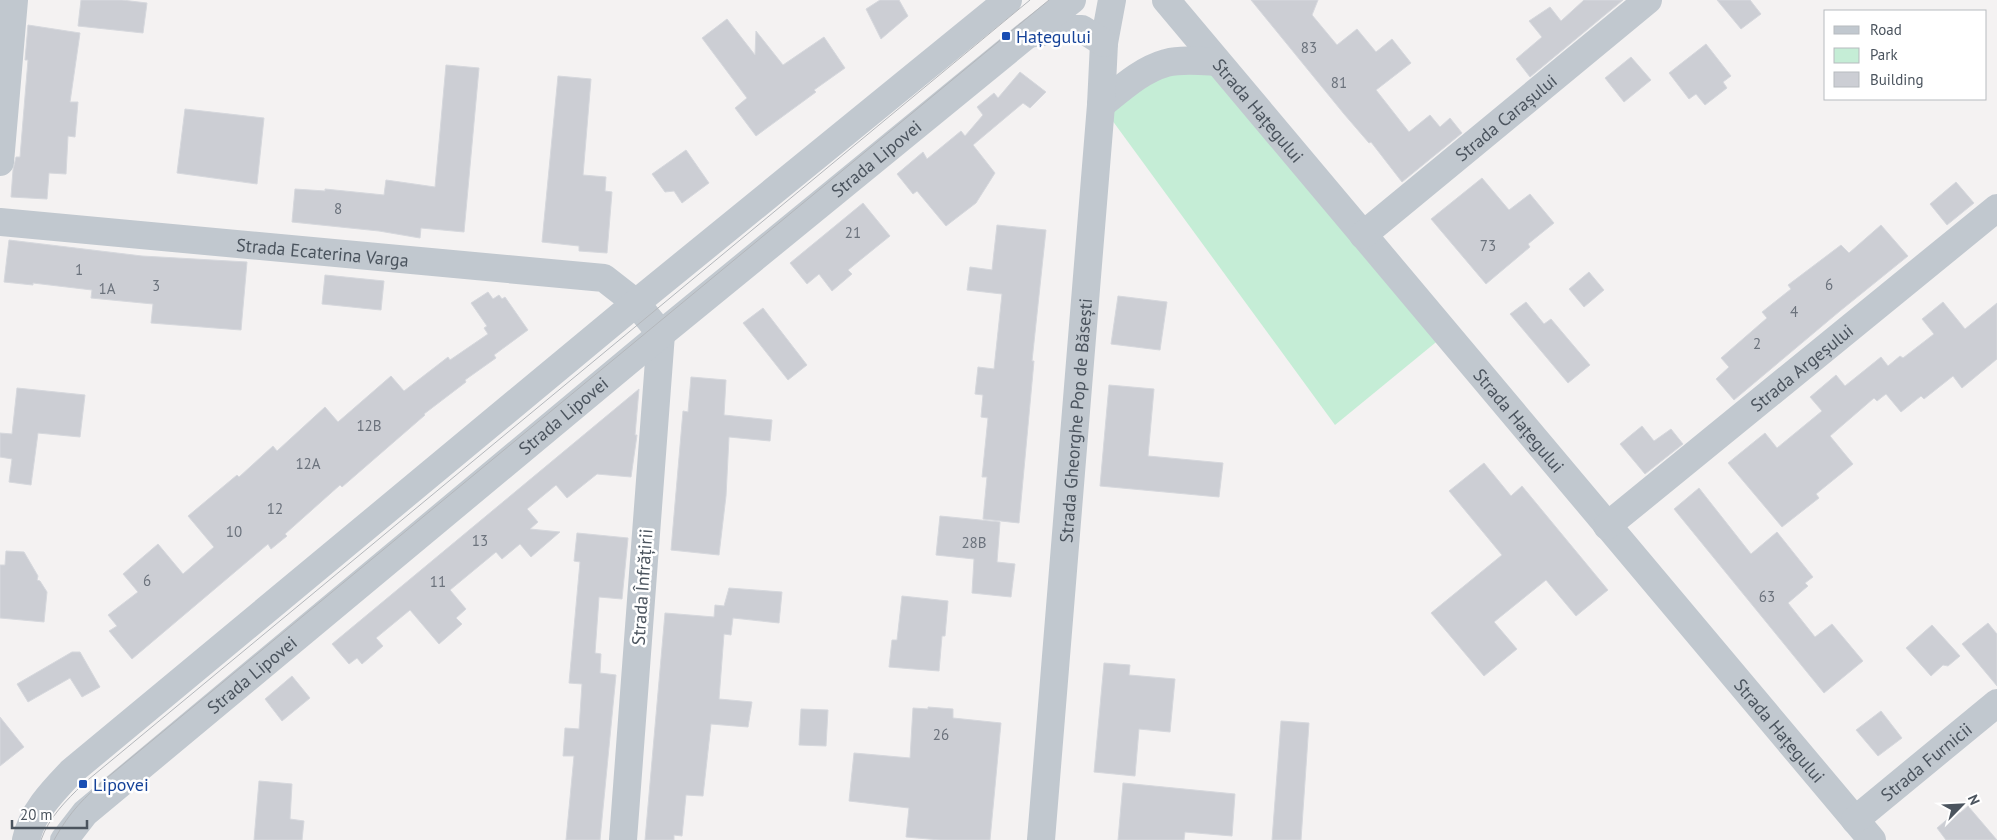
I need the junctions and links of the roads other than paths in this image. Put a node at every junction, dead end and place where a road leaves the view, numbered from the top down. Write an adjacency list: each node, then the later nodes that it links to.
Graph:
1 (14, 0): 11 (street)
2 (1008, 0): 15 (street)
3 (1072, 0): 7 (street, Strada Lipovei)
4 (1112, 0): 8 (street, Strada Gheorghe Pop de Băsești)
5 (1166, 0): 9 (street, Strada Hațegului)
6 (1648, 0): 14 (street, Strada Carașului)
7 (1028, 35): 8 (street); 16 (street, Strada Lipovei)
8 (1104, 43): 10 (street, Strada Gheorghe Pop de Băsești)
9 (1217, 62): 10 (street); 14 (street, Strada Hațegului)
10 (1101, 106): 23 (street, Strada Gheorghe Pop de Băsești)
11 (0, 162)
12 (1997, 208): 17 (street, Strada Argeșului)
13 (0, 222): 15 (street, Strada Ecaterina Varga)
14 (1363, 235): 17 (street, Strada Hațegului)
15 (636, 304): 16 (street, Strada Ecaterina Varga); 20 (street)
16 (661, 334): 21 (street, Strada Lipovei); 22 (street, Strada Înfrățirii)
17 (1606, 526): 19 (street, Strada Hațegului)
18 (1997, 703): 19 (street, Strada Furnicii)
19 (1864, 830)
20 (26, 840)
21 (64, 840)
22 (623, 840)
23 (1041, 840)

